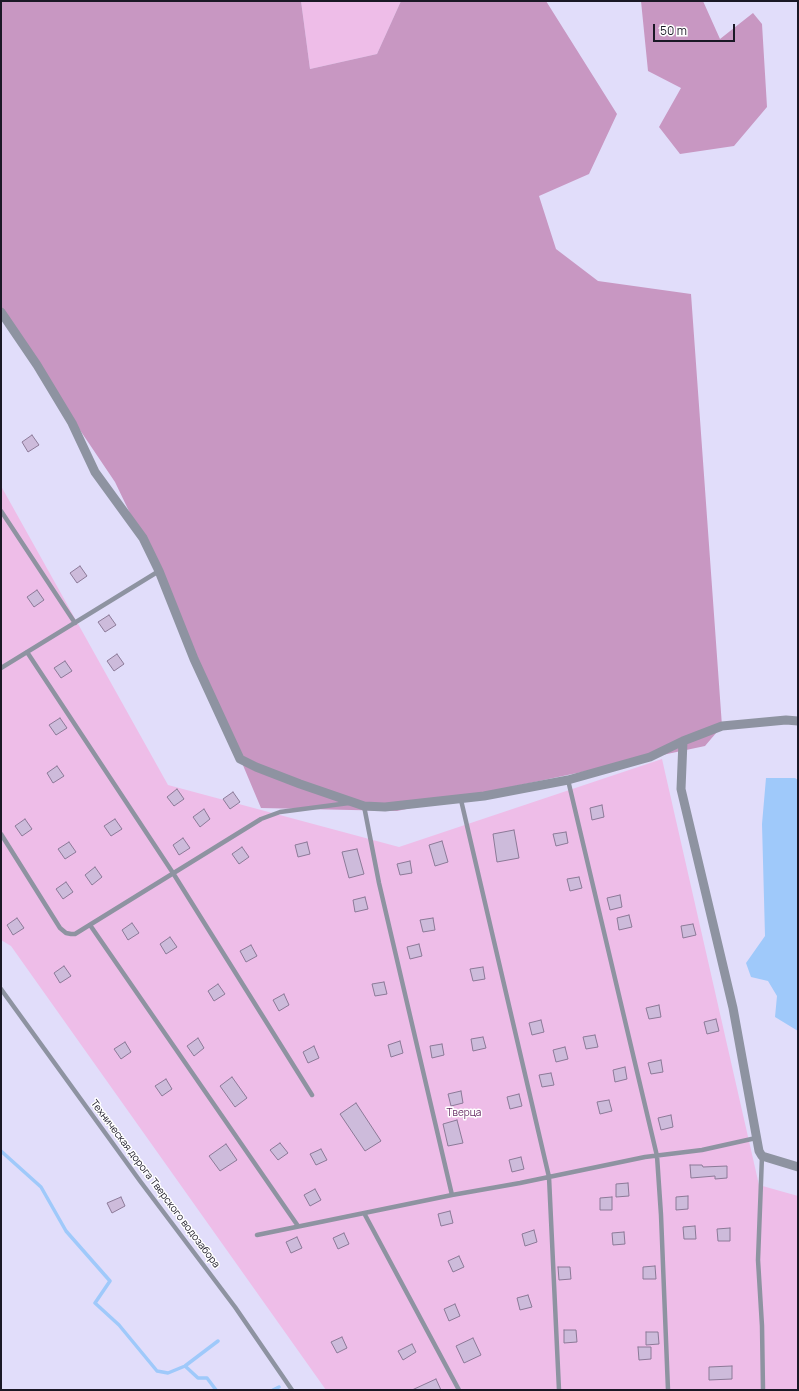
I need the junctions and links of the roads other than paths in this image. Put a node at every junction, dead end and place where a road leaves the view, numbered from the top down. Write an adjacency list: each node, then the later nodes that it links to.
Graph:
1 (1, 312): 3 (street)
2 (1, 511): 4 (lane)
3 (159, 571): 4 (lane); 11 (street)
4 (75, 623): 5 (lane)
5 (27, 652): 6 (lane); 14 (lane)
6 (1, 668)
7 (798, 721): 8 (street)
8 (684, 741): 9 (street); 18 (street)
9 (568, 780): 10 (street); 19 (lane)
10 (461, 800): 12 (street); 22 (lane)
11 (353, 802): 12 (street); 14 (lane)
12 (364, 806): 23 (lane)
13 (1, 834): 15 (lane)
14 (173, 873): 15 (lane); 17 (lane)
15 (90, 925): 25 (lane)
16 (1, 989): 27 (lane, Техническая дорога Тверского водозабора)
17 (312, 1096)
18 (756, 1138): 19 (lane); 20 (street)
19 (657, 1156): 22 (lane); 30 (lane)
20 (762, 1156): 21 (street); 31 (lane)
21 (798, 1167)
22 (549, 1177): 23 (lane); 29 (lane)
23 (452, 1195): 24 (lane)
24 (364, 1213): 25 (lane); 28 (lane)
25 (298, 1226): 26 (lane)
26 (257, 1235)
27 (292, 1390)
28 (459, 1390)
29 (559, 1390)
30 (668, 1390)
31 (763, 1390)

